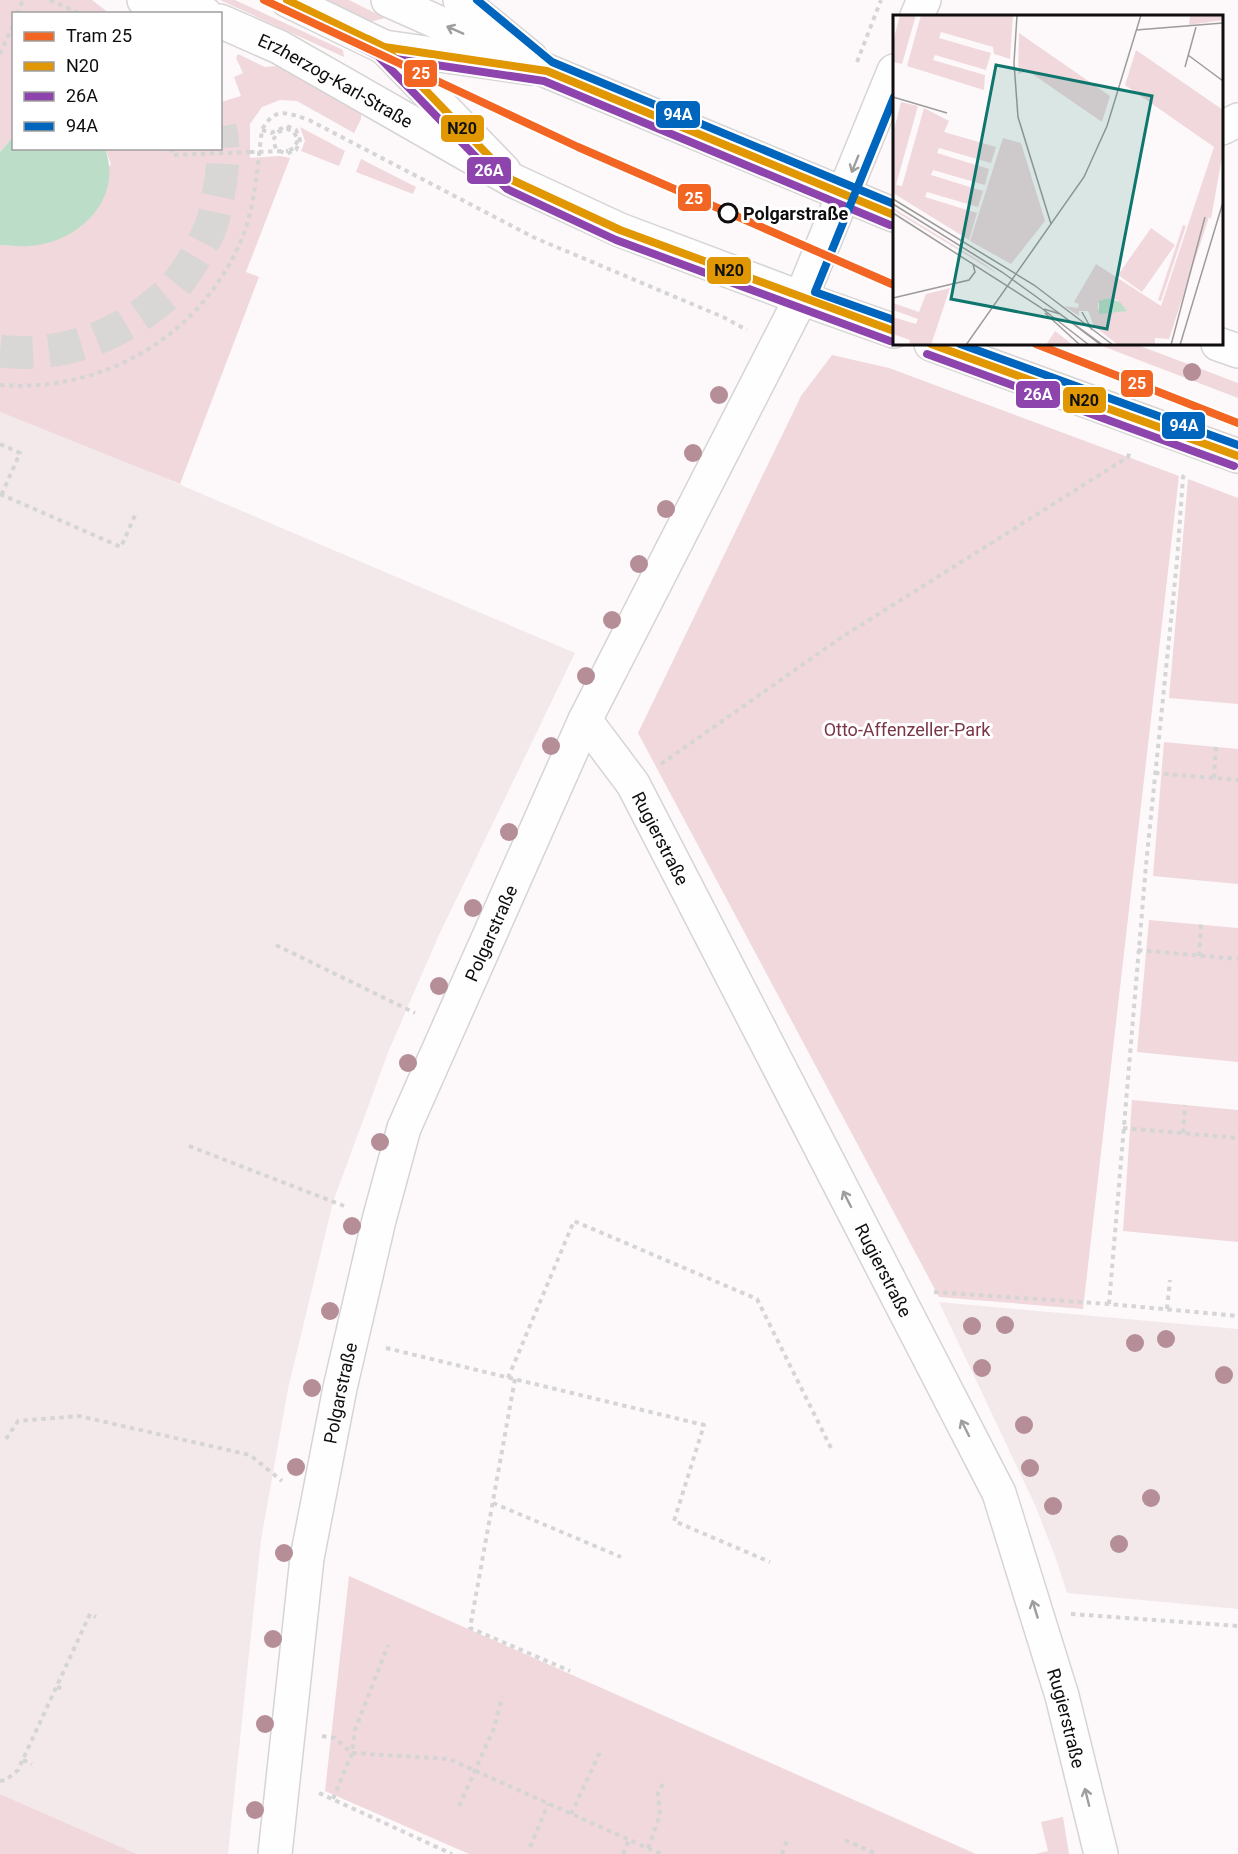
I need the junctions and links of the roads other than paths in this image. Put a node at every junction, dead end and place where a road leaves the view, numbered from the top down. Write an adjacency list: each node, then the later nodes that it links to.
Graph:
1 (144, 0): 7 (main road)
2 (175, 0): 8 (main road)
3 (287, 0): 11 (main road, Erzherzog-Karl-Straße)
4 (388, 0): 12 (main road, Erzherzog-Karl-Straße, one-way to 4)
5 (460, 0): 12 (main road, Erzherzog-Karl-Straße)
6 (924, 0): 9 (main road)
7 (157, 12)
8 (201, 12)
9 (917, 15)
10 (222, 22): 16 (main road, Erzherzog-Karl-Straße)
11 (384, 47): 12 (main road, Erzherzog-Karl-Straße); 16 (main road, Erzherzog-Karl-Straße)
12 (547, 71): 17 (main road, Erzherzog-Karl-Straße)
13 (893, 73): 17 (main road, Polgarstraße, one-way to 17)
14 (1238, 120): 15 (main road)
15 (1223, 127)
16 (512, 180): 19 (main road, Erzherzog-Karl-Straße)
17 (843, 194): 18 (main road, Erzherzog-Karl-Straße); 19 (main road, Polgarstraße)
18 (893, 215)
19 (801, 298): 20 (main road, Erzherzog-Karl-Straße); 25 (main road, Polgarstraße)
20 (893, 331)
21 (934, 345): 24 (main road)
22 (1221, 345): 23 (main road)
23 (1238, 351)
24 (1238, 456)
25 (585, 720): 26 (main road, Polgarstraße); 27 (main road, Rugierstraße, one-way to 25)
26 (274, 1854)
27 (1101, 1854)

